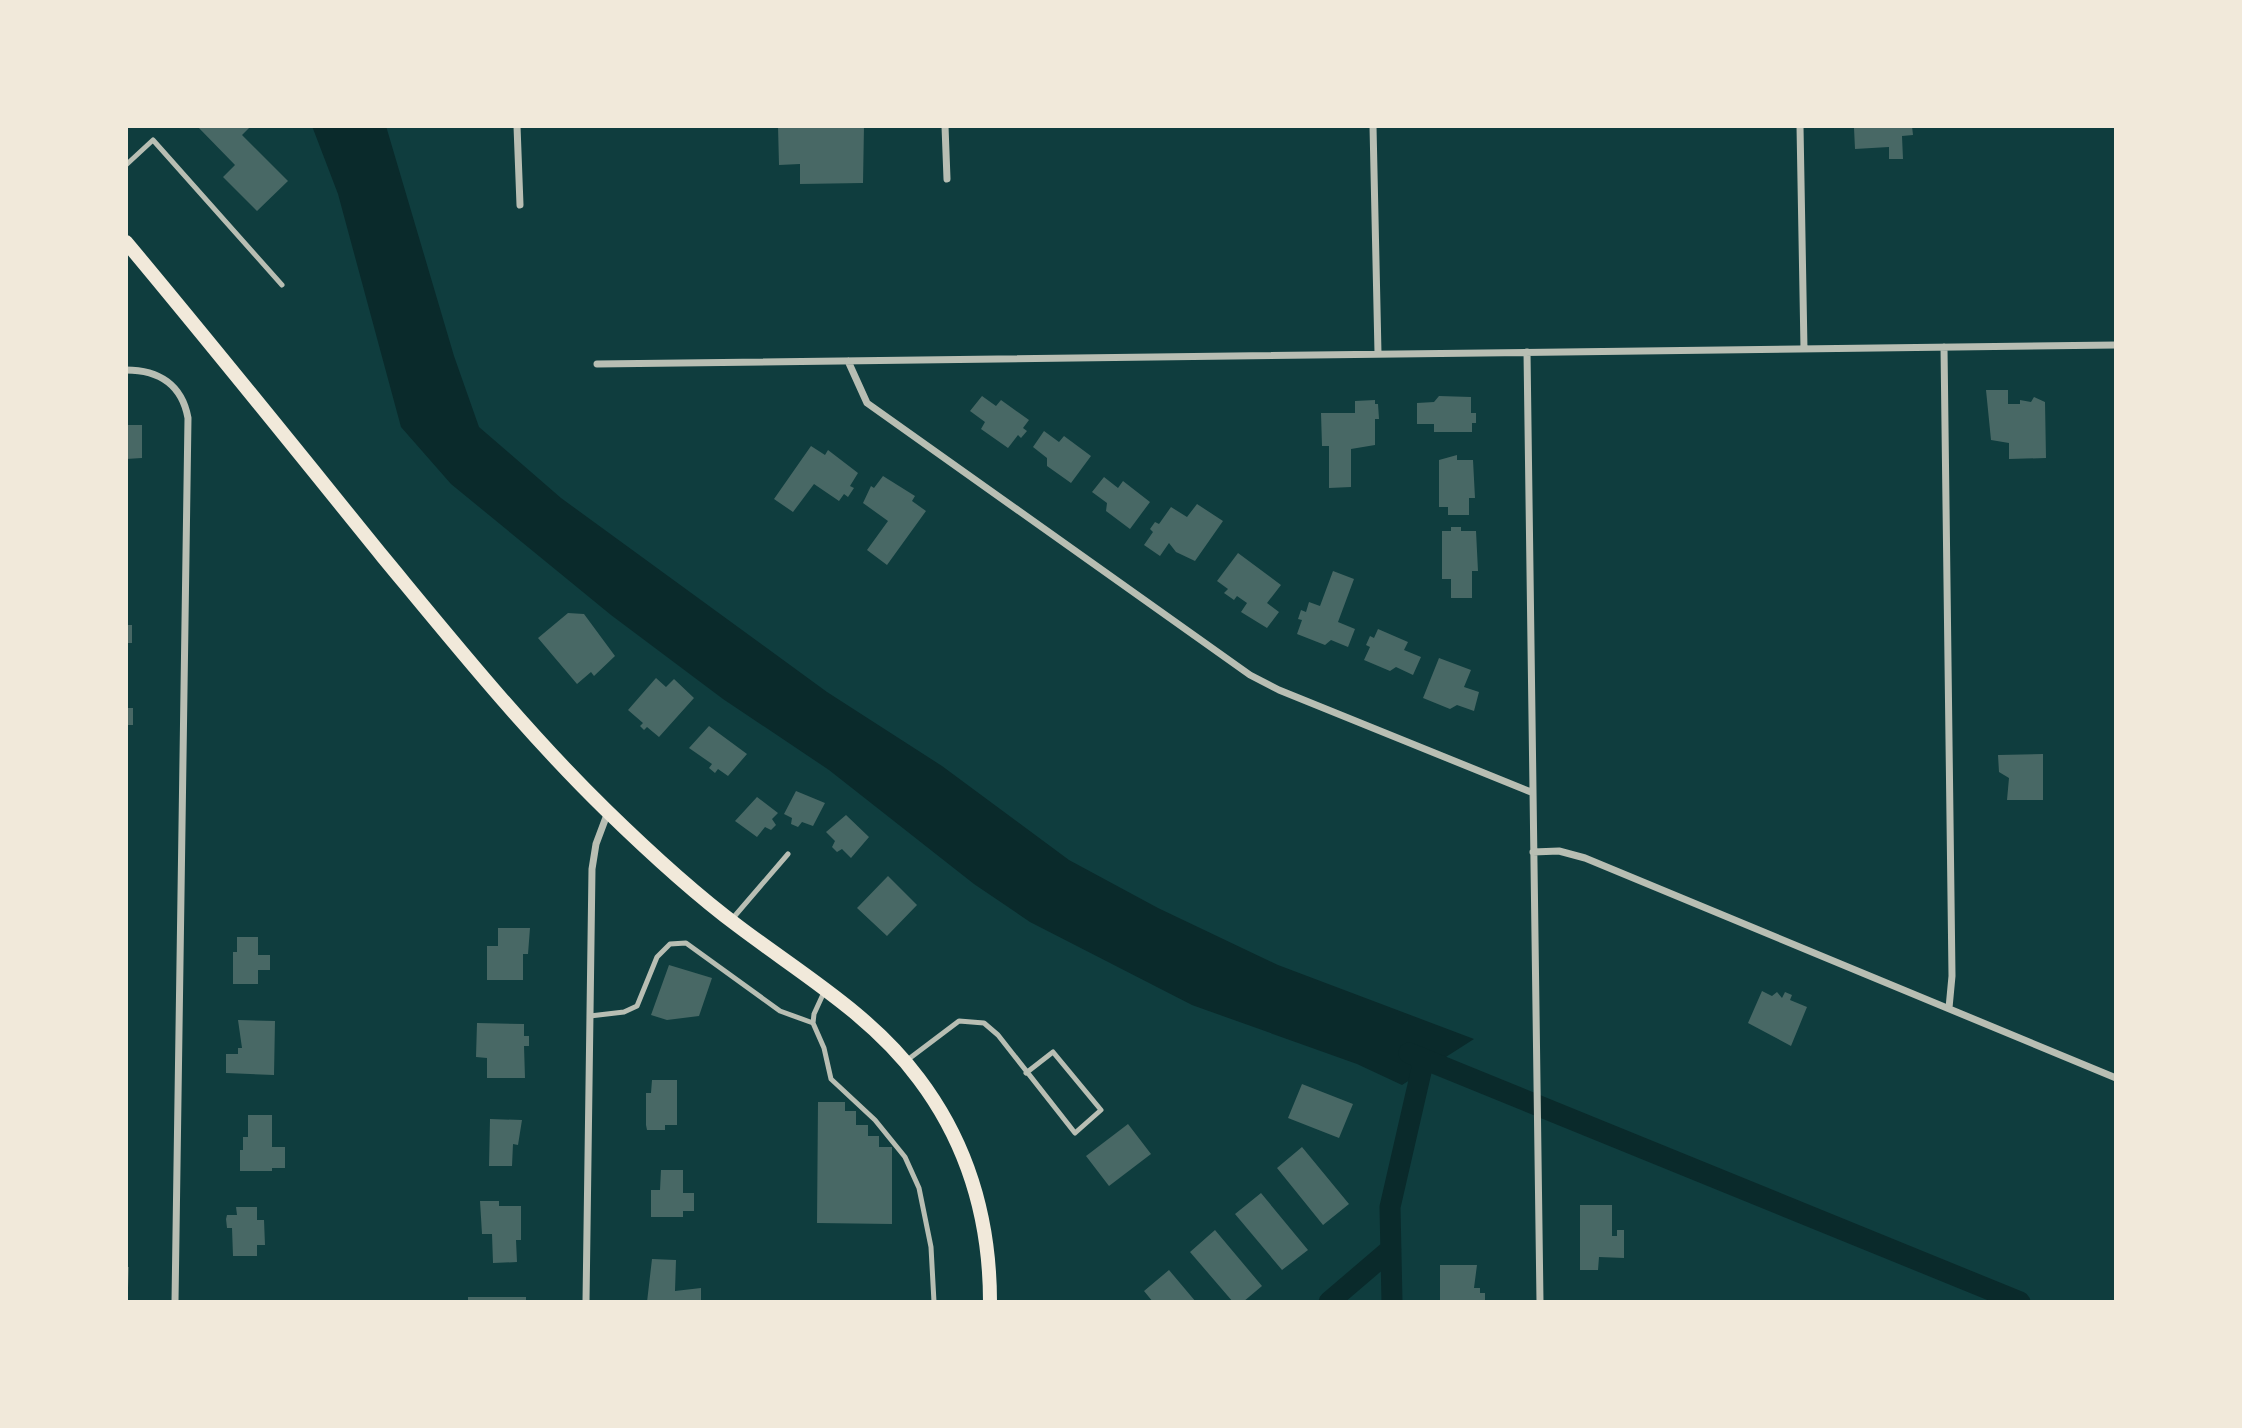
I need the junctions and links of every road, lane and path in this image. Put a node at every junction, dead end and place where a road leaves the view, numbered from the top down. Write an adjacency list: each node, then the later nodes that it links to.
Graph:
1 (517, 126): 7 (street)
2 (945, 126): 6 (street)
3 (1373, 126): 14 (street)
4 (1800, 126): 12 (street)
5 (126, 165): 9 (lane)
6 (947, 179)
7 (520, 205)
8 (126, 242): 19 (main road)
9 (282, 285)
10 (2116, 345): 11 (street)
11 (1944, 347): 12 (street); 24 (street)
12 (1804, 349): 13 (street)
13 (1527, 352): 14 (street); 18 (street)
14 (1378, 353): 15 (street)
15 (848, 361): 16 (street); 18 (street)
16 (597, 364)
17 (126, 370): 30 (street)
18 (1531, 792): 20 (street)
19 (608, 812): 22 (main road); 25 (street)
20 (1533, 852): 24 (street); 34 (street)
21 (788, 854): 22 (lane)
22 (731, 921): 23 (main road)
23 (825, 990): 26 (lane); 27 (main road)
24 (1949, 1008): 29 (street)
25 (590, 1016): 26 (lane); 31 (street)
26 (813, 1023): 32 (lane)
27 (906, 1061): 28 (lane); 33 (main road)
28 (1026, 1073): 28 (lane)
29 (2116, 1077)
30 (175, 1302)
31 (586, 1302)
32 (934, 1302)
33 (990, 1302)
34 (1540, 1302)

